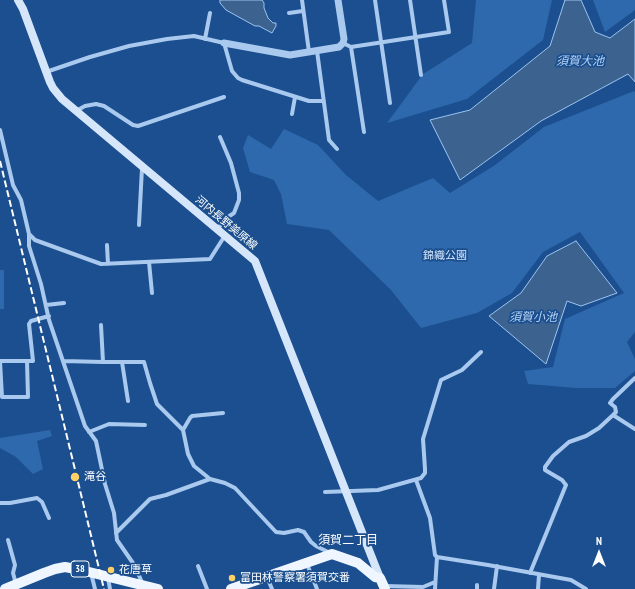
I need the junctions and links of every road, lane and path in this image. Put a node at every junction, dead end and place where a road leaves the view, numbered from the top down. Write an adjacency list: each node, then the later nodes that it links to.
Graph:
1 (18, 0): 17 (main road, 河内長野美原線)
2 (302, 0): 7 (street)
3 (338, 0): 14 (street)
4 (375, 0): 12 (street)
5 (410, 0): 10 (street)
6 (444, 0): 10 (street)
7 (303, 11): 9 (street); 16 (street)
8 (210, 13): 11 (street)
9 (289, 13)
10 (415, 37): 12 (street); 18 (street)
11 (205, 39): 13 (street); 17 (street)
12 (381, 42): 15 (street); 22 (street)
13 (224, 43): 16 (street); 20 (street)
14 (343, 44): 15 (street); 16 (street)
15 (351, 47): 26 (street)
16 (313, 52): 21 (street)
17 (46, 72): 23 (main road, 河内長野美原線)
18 (421, 75)
19 (224, 96): 23 (street)
20 (295, 97): 21 (street); 24 (street)
21 (324, 101): 28 (street)
22 (390, 103)
23 (76, 111): 29 (main road, 河内長野美原線)
24 (292, 114)
25 (0, 130): 32 (street)
26 (364, 132)
27 (220, 137): 31 (street)
28 (337, 148)
29 (142, 168): 30 (street); 31 (main road, 河内長野美原線)
30 (139, 225)
31 (216, 230): 33 (main road, 河内長野美原線)
32 (29, 234): 36 (street); 39 (street)
33 (224, 237): 35 (street); 58 (main road, 河内長野美原線)
34 (107, 245): 36 (street)
35 (149, 262): 36 (street); 37 (street)
36 (108, 264)
37 (152, 293)
38 (64, 303): 39 (street)
39 (46, 305): 40 (street)
40 (48, 316): 44 (street); 45 (street)
41 (101, 324): 46 (street)
42 (481, 352): 57 (street)
43 (0, 361): 44 (street); 44 (street)
44 (27, 361)
45 (64, 361): 46 (street); 55 (street)
46 (104, 362): 47 (street)
47 (122, 362): 49 (street); 54 (street)
48 (635, 378): 51 (street)
49 (128, 401)
50 (223, 413): 54 (street)
51 (613, 415): 53 (street); 70 (street)
52 (145, 425): 55 (street)
53 (635, 429)
54 (183, 430): 56 (street)
55 (89, 432): 62 (street)
56 (210, 479): 62 (street); 64 (street)
57 (416, 480): 58 (street); 65 (street)
58 (346, 490): 59 (street); 76 (main road, 河内長野美原線)
59 (325, 492)
60 (0, 503): 61 (street)
61 (48, 518)
62 (116, 533): 77 (street)
63 (8, 540): 75 (street)
64 (332, 554): 66 (main road); 76 (main road)
65 (437, 558): 68 (street); 74 (street)
66 (307, 563): 73 (main road); 85 (street)
67 (198, 566): 82 (street)
68 (497, 566): 70 (street); 87 (street)
69 (91, 573): 72 (main road, 38); 75 (main road, 38); 79 (street)
70 (530, 573): 71 (street)
71 (539, 575): 88 (street); 89 (street)
72 (108, 577): 77 (main road, 38); 80 (street)
73 (267, 577): 83 (main road); 84 (street)
74 (435, 582): 76 (street); 86 (street)
75 (16, 584): 78 (main road, 38)
76 (383, 584)
77 (143, 585): 81 (main road, 38)
78 (5, 589)
79 (94, 589)
80 (110, 589)
81 (158, 589)
82 (207, 589)
83 (231, 589)
84 (272, 589)
85 (317, 589)
86 (435, 589)
87 (494, 589)
88 (538, 589)
89 (586, 589)

